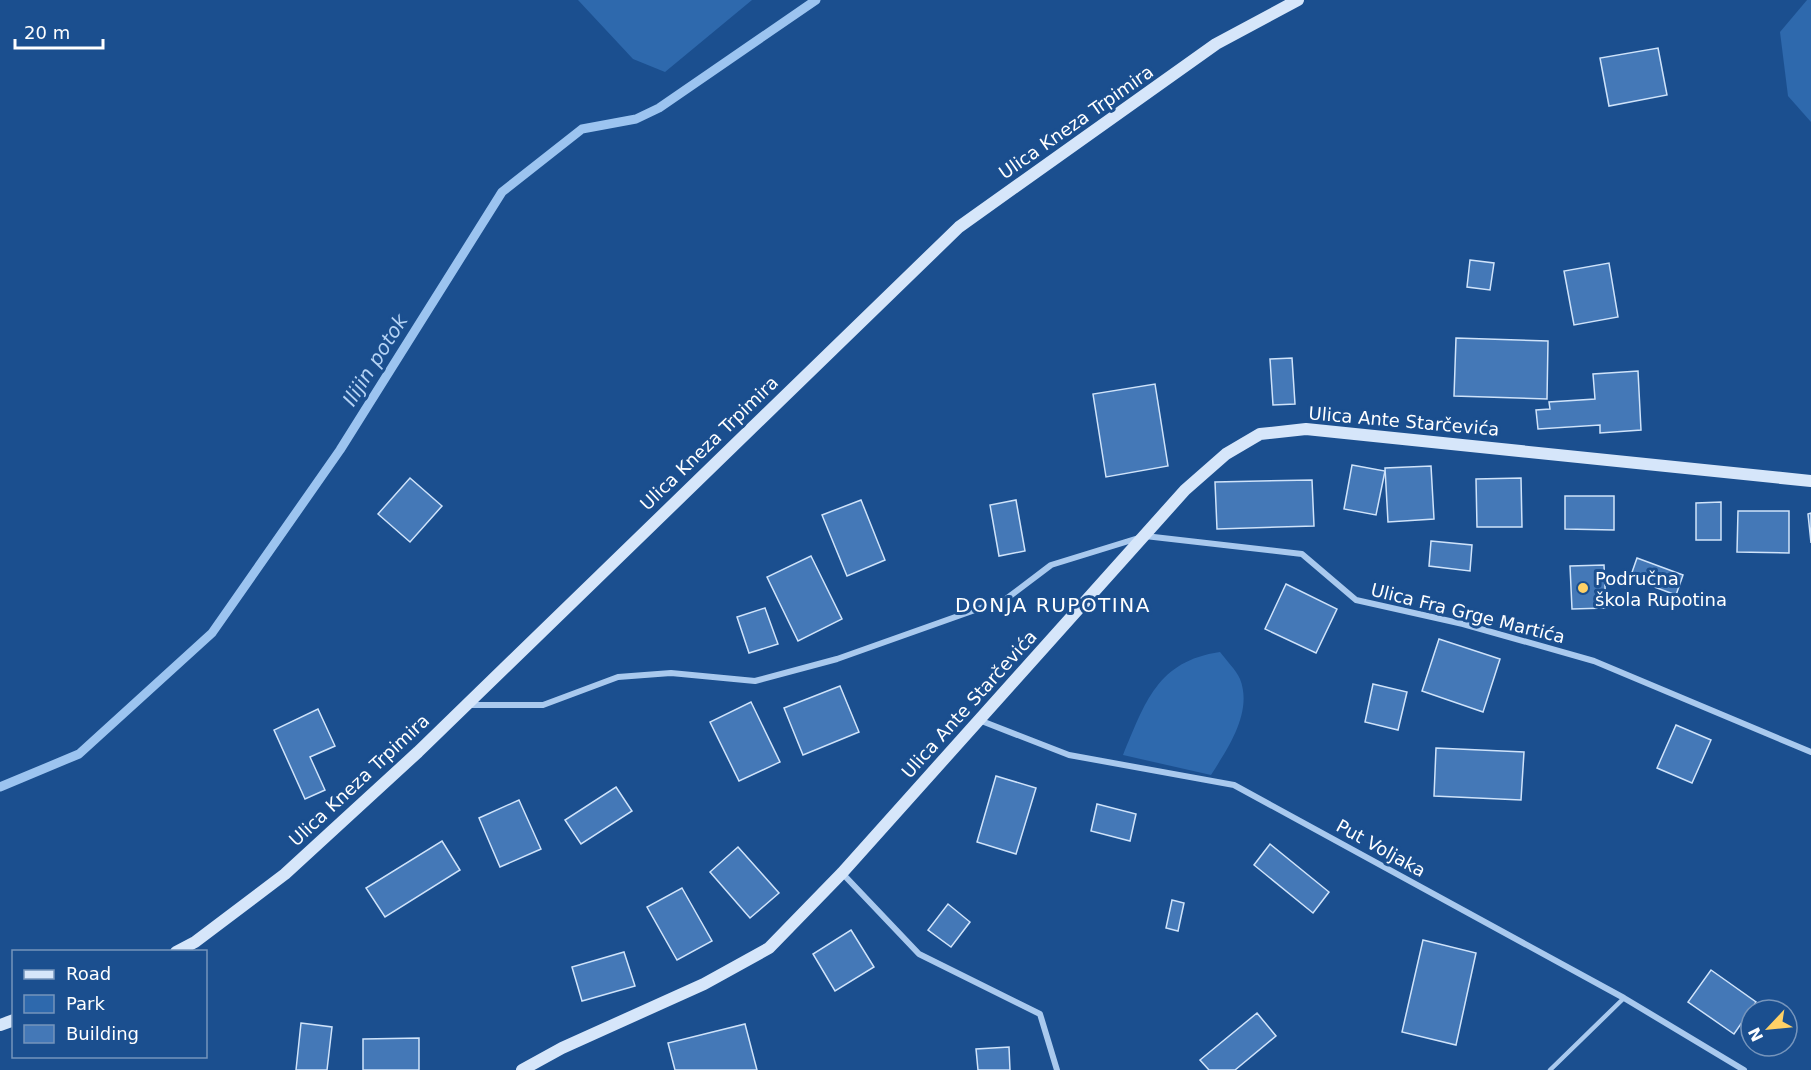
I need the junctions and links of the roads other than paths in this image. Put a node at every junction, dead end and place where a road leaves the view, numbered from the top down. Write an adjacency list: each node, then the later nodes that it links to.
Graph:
1 (1298, 0): 4 (street, Ulica Kneza Trpimira)
2 (1811, 481): 3 (street, Ulica Ante Starčevića)
3 (1145, 536): 4 (street, Ulica Fra Grge Martića); 5 (street, Ulica Ante Starčevića); 6 (street, Ulica Fra Grge Martića)
4 (466, 705): 8 (street, Ulica Kneza Trpimira)
5 (978, 720): 7 (street, Ulica Ante Starčevića); 9 (street, Put Voljaka)
6 (1811, 752)
7 (842, 873): 10 (street, Ulica Ante Starčevića); 11 (street)
8 (178, 950)
9 (1624, 998): 12 (lane); 13 (street, Put Voljaka)
10 (522, 1070)
11 (1057, 1070)
12 (1550, 1070)
13 (1744, 1070)

